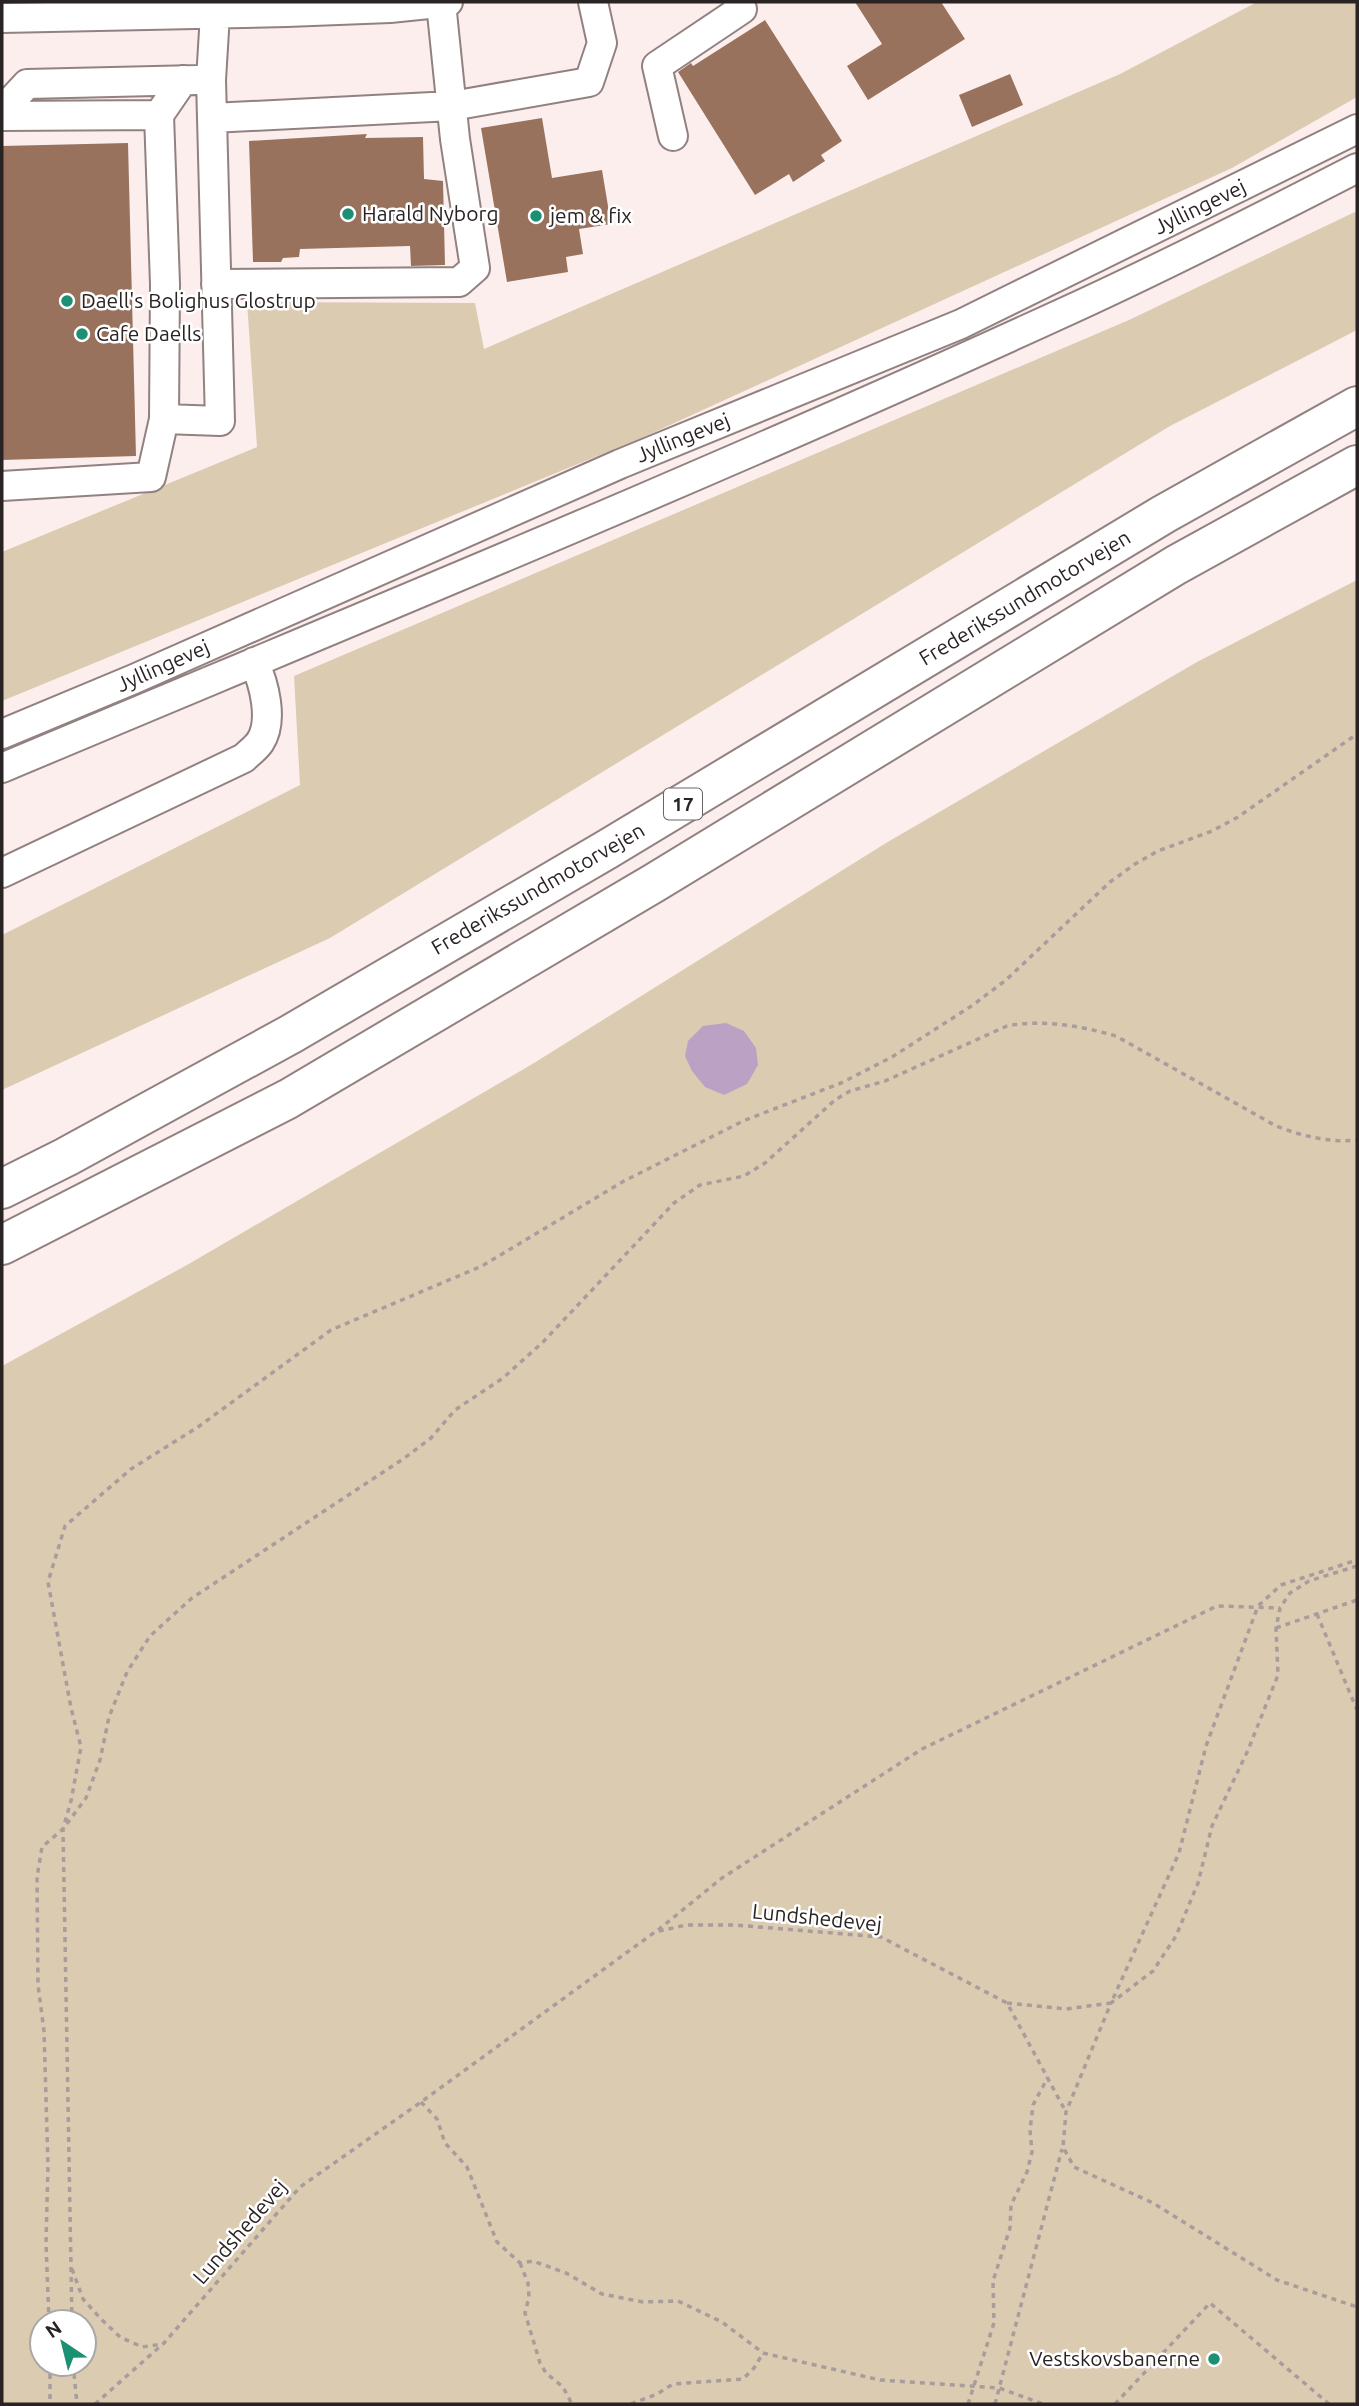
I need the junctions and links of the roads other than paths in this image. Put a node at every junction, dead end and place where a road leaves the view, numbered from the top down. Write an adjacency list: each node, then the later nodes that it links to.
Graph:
1 (445, 2): 4 (street); 8 (street)
2 (593, 2): 8 (street)
3 (738, 2): 14 (street)
4 (215, 13): 5 (street); 7 (street)
5 (2, 18)
6 (183, 80): 7 (street); 9 (street); 10 (street)
7 (211, 80): 12 (street)
8 (452, 106): 12 (street); 18 (street)
9 (2, 111)
10 (159, 115): 11 (street); 20 (street)
11 (2, 116)
12 (212, 118): 18 (street)
13 (1357, 130): 24 (street, Jyllingevej)
14 (673, 136)
15 (1357, 159): 17 (street)
16 (1357, 168): 17 (street, Jyllingevej)
17 (1298, 198): 23 (street, Jyllingevej)
18 (216, 284): 20 (street)
19 (1357, 406): 27 (highway, Frederikssundmotorvejen / 17)
20 (164, 419): 22 (street)
21 (1357, 465): 28 (highway, 17)
22 (2, 486)
23 (254, 662): 25 (street, Jyllingevej); 26 (street)
24 (2, 734)
25 (2, 768)
26 (2, 873)
27 (2, 1189)
28 (2, 1245)

